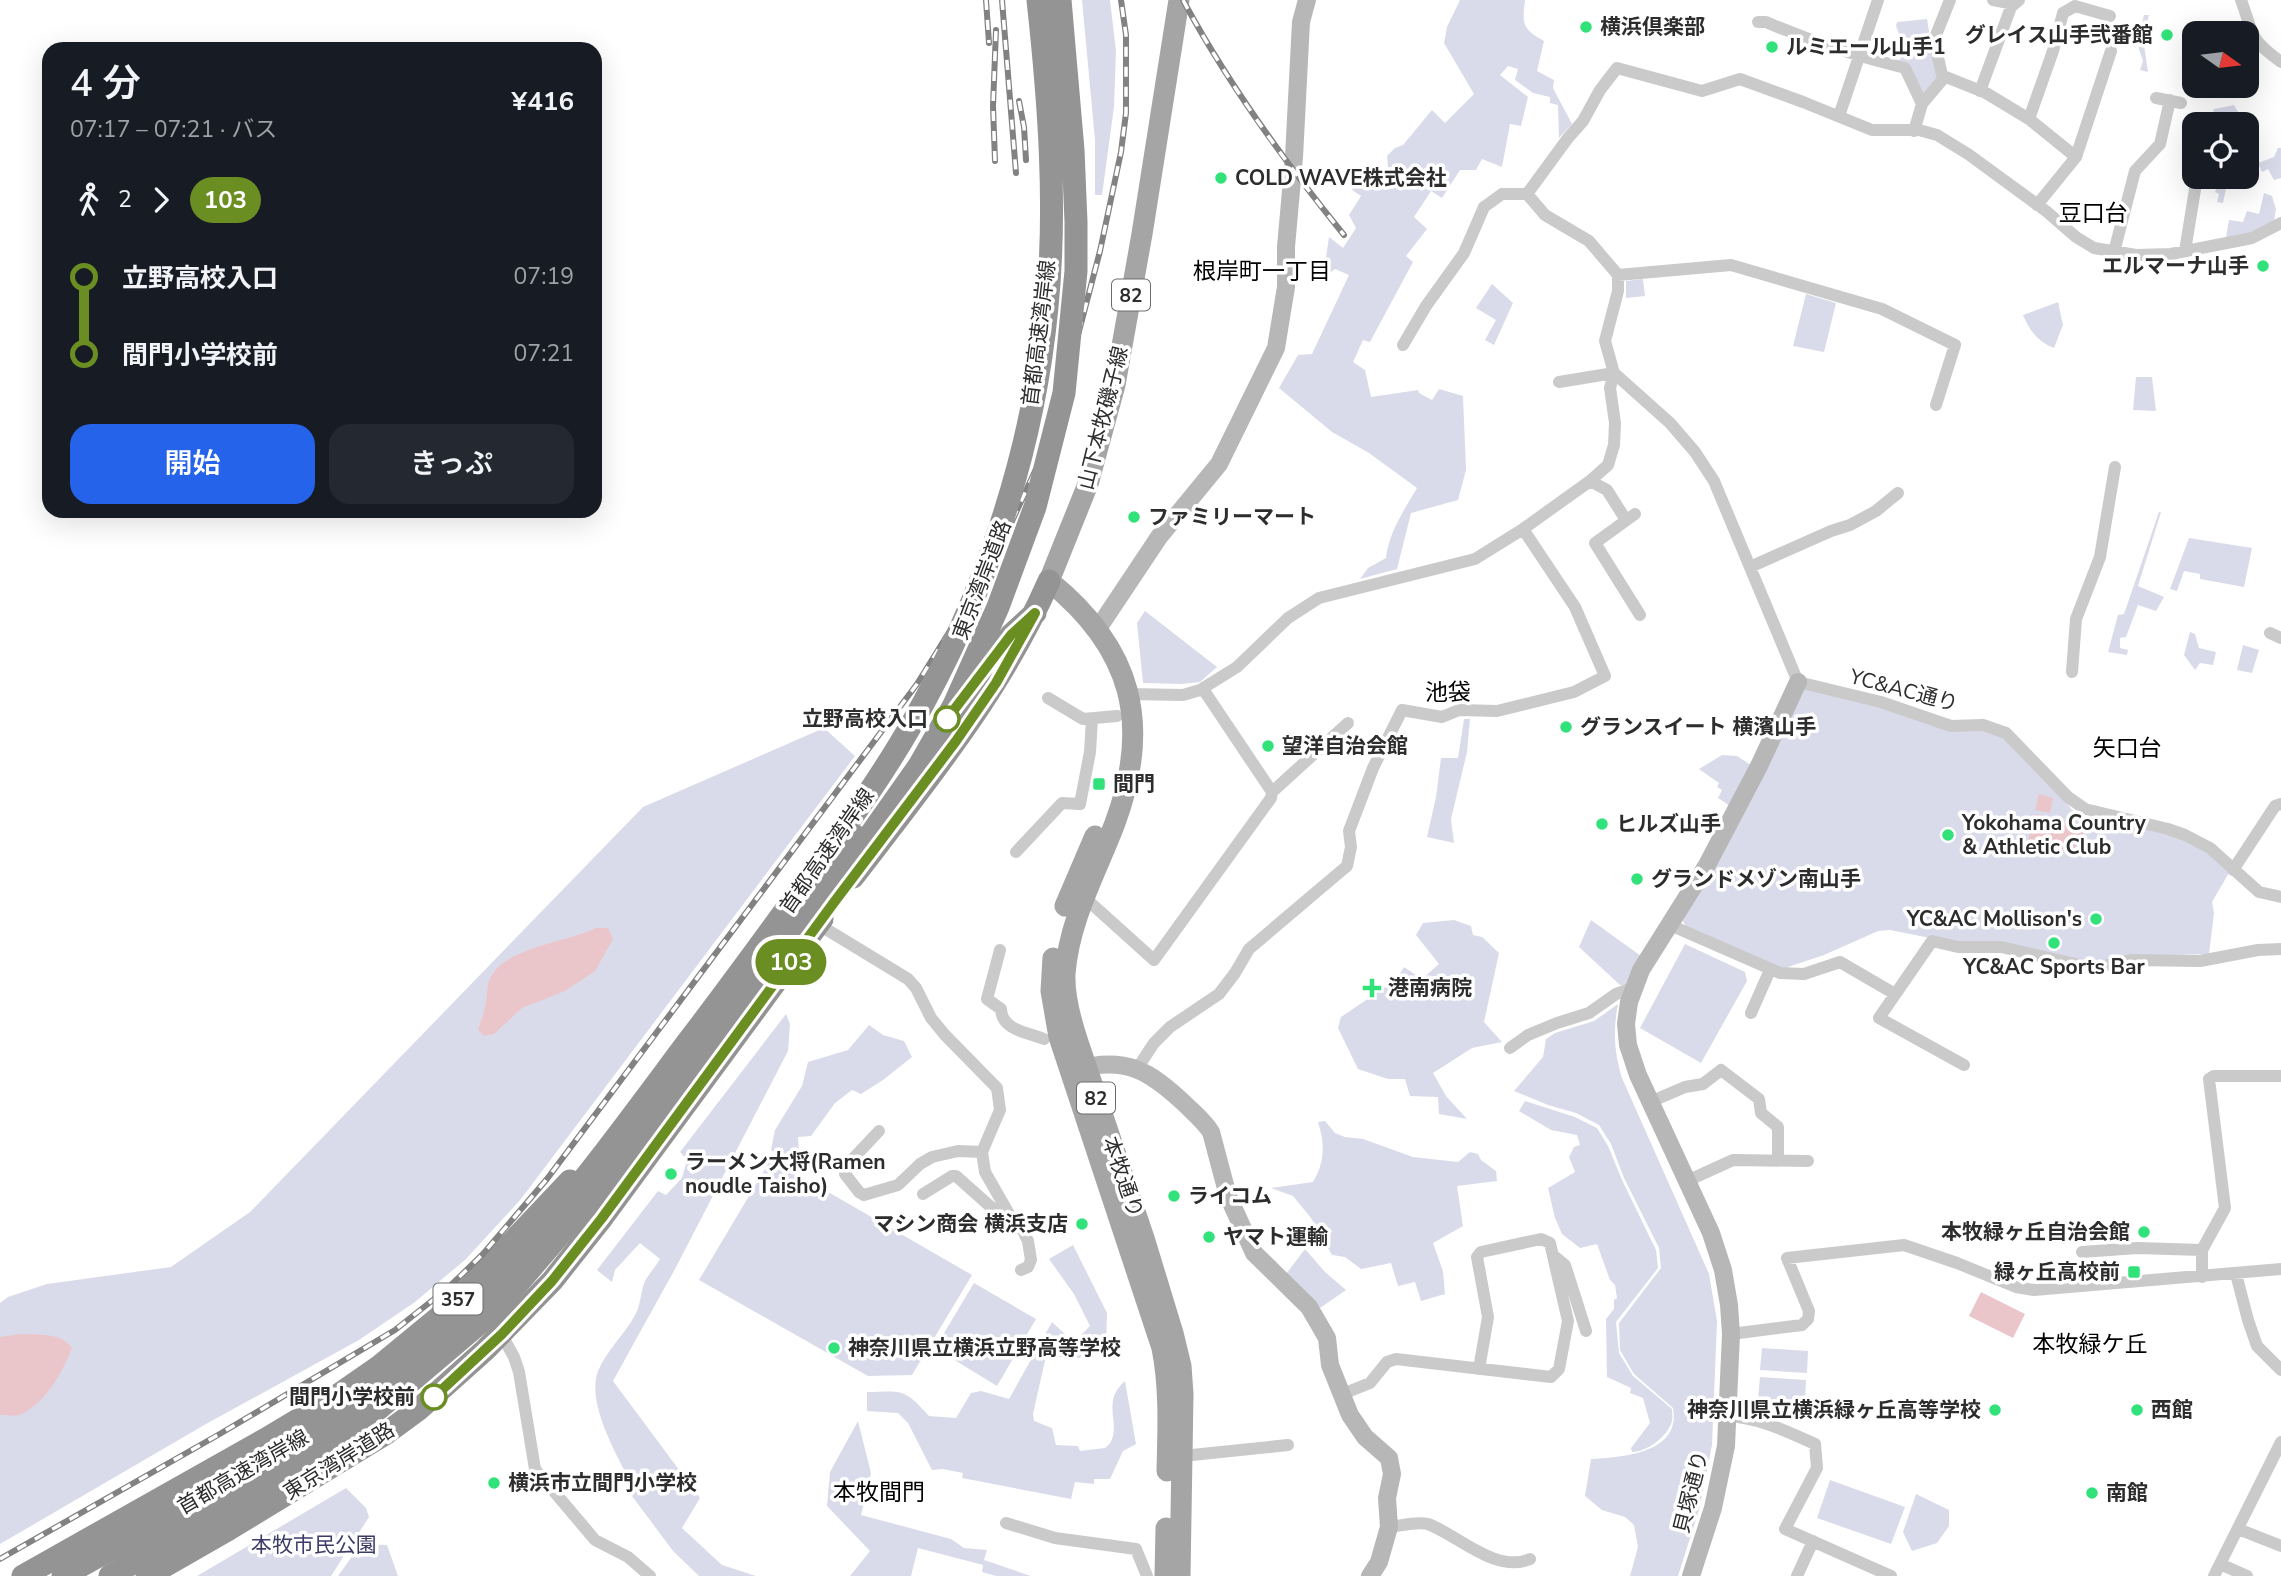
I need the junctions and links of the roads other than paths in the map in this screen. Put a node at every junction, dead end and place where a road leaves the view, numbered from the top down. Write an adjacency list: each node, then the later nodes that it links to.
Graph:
1 (1040, 0): 106 (highway, 首都高速湾岸線, bridge); 107 (highway, 東京湾岸道路 / 357, bridge)
2 (1062, 0): 108 (highway, 東京湾岸道路 / 357, bridge); 109 (highway, 首都高速湾岸線, bridge)
3 (1179, 0): 39 (main road, 山下本牧磯子線 / 82)
4 (1307, 0): 42 (street)
5 (1878, 0): 13 (street)
6 (1950, 0): 15 (street)
7 (1993, 0): 9 (street)
8 (2241, 0): 14 (street)
9 (2016, 2): 16 (street)
10 (2110, 16): 20 (street)
11 (1758, 22): 13 (street)
12 (2111, 51): 22 (street)
13 (1859, 57): 18 (street); 19 (street)
14 (2281, 62)
15 (1942, 79): 16 (street); 18 (street)
16 (1980, 91): 20 (street)
17 (2156, 98): 28 (street)
18 (1922, 104): 21 (street)
19 (1839, 116): 21 (street); 24 (street)
20 (2029, 119): 22 (street)
21 (1914, 131): 25 (street)
22 (2076, 157): 25 (street)
23 (2195, 189): 27 (street)
24 (1527, 194): 29 (street); 30 (street)
25 (2037, 205): 28 (street)
26 (2281, 223): 27 (street)
27 (2185, 251): 28 (street)
28 (2114, 252)
29 (1618, 275): 31 (street); 33 (street)
30 (1403, 345)
31 (1614, 373): 32 (street); 35 (street); 38 (street)
32 (1559, 382)
33 (1936, 405)
34 (2115, 467): 43 (street)
35 (1590, 481): 37 (street); 41 (street)
36 (1898, 493): 38 (street)
37 (1523, 529): 45 (street); 70 (street)
38 (1750, 567): 44 (street)
39 (1049, 581): 40 (highway, 東京湾岸道路 / 357); 42 (main road, 本牧通り / 82)
40 (1035, 613): 57 (highway, 東京湾岸道路 / 357); 58 (highway, 東京湾岸道路 / 357)
41 (1640, 615)
42 (1097, 630): 46 (main road, 本牧通り / 82); 48 (main road, 本牧通り / 82)
43 (2072, 672)
44 (1798, 682): 54 (street, YC&AC通り); 59 (street, 貝塚通り)
45 (1203, 688): 46 (street); 51 (street)
46 (1128, 694): 55 (main road, 本牧通り / 82)
47 (1048, 698): 49 (street)
48 (1117, 716): 49 (street); 69 (main road, 本牧通り / 82)
49 (1092, 719): 53 (street)
50 (1348, 723): 51 (street)
51 (1272, 792): 55 (street)
52 (2281, 804): 54 (street)
53 (1016, 852)
54 (2233, 870): 56 (street, YC&AC通り)
55 (1084, 897): 69 (main road, 本牧通り / 82)
56 (2281, 897)
57 (799, 911): 58 (street); 87 (highway, 東京湾岸道路 / 357)
58 (818, 925): 74 (street); 89 (highway, 東京湾岸道路 / 357)
59 (1670, 925): 62 (street); 63 (street, 貝塚通り)
60 (2281, 949): 64 (street)
61 (1000, 950): 66 (street)
62 (1770, 970): 64 (street); 65 (street)
63 (1633, 988): 67 (street); 72 (street, 貝塚通り)
64 (1895, 994): 68 (street)
65 (1751, 1013)
66 (1044, 1039)
67 (1510, 1048)
68 (1964, 1065)
69 (1078, 1069): 70 (street); 97 (main road, 本牧通り / 82); 113 (main road, 本牧通り / 82)
70 (1137, 1069): 93 (street)
71 (2281, 1076): 80 (street)
72 (1650, 1102): 75 (street); 77 (street, 貝塚通り)
73 (879, 1131): 74 (street)
74 (982, 1152): 79 (street)
75 (1778, 1159): 76 (street); 77 (street)
76 (1808, 1161)
77 (1687, 1181): 90 (street, 貝塚通り)
78 (923, 1194): 79 (street)
79 (1028, 1241): 84 (street)
80 (2202, 1250): 81 (street); 86 (street)
81 (2081, 1252)
82 (1553, 1255): 88 (street); 91 (street); 91 (street)
83 (2281, 1269): 85 (street)
84 (1021, 1270)
85 (2236, 1274): 86 (street); 92 (street)
86 (2203, 1277): 90 (street)
87 (468, 1289): 89 (street); 105 (highway, 東京湾岸道路 / 357)
88 (1586, 1331)
89 (502, 1334): 110 (highway, 東京湾岸道路 / 357); 111 (street)
90 (1731, 1334): 94 (street, 貝塚通り)
91 (1479, 1369): 93 (street)
92 (2281, 1370)
93 (1340, 1395): 99 (street)
94 (1728, 1416): 101 (street); 116 (street, 貝塚通り)
95 (2281, 1442): 100 (street)
96 (1288, 1445): 97 (street)
97 (1182, 1457): 114 (main road, 本牧通り / 82)
98 (1006, 1522): 112 (street)
99 (1389, 1527): 103 (street); 115 (street)
100 (2238, 1529): 102 (street); 104 (street)
101 (1812, 1541): 117 (street); 118 (street)
102 (2281, 1546)
103 (1530, 1559)
104 (2217, 1570): 119 (street)
105 (23, 1576)
106 (63, 1576)
107 (69, 1576)
108 (110, 1576)
109 (115, 1576)
110 (147, 1576)
111 (650, 1576)
112 (1147, 1576)
113 (1165, 1576)
114 (1180, 1576)
115 (1370, 1576)
116 (1691, 1576)
117 (1797, 1576)
118 (1891, 1576)
119 (2247, 1576)

